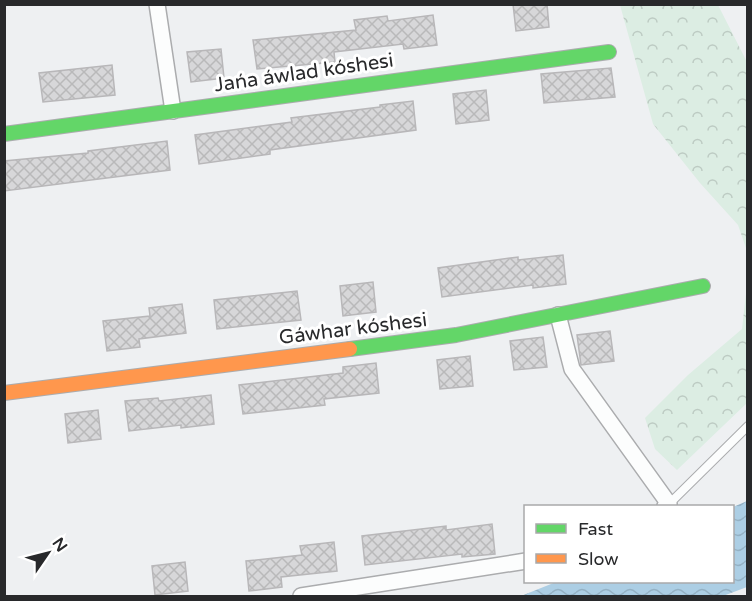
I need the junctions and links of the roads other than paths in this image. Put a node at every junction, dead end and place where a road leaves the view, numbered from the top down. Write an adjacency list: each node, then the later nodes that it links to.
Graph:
1 (157, 4): 3 (street)
2 (609, 52): 3 (street, Jańa áwlad kóshesi)
3 (173, 111): 4 (street, Jańa áwlad kóshesi)
4 (4, 134)
5 (703, 286): 6 (street, Gáwhar kóshesi)
6 (558, 315): 7 (street, Gáwhar kóshesi); 9 (street)
7 (4, 393)
8 (747, 426): 10 (lane)
9 (666, 505)
10 (668, 505)
11 (524, 561): 12 (street)
12 (301, 597)

